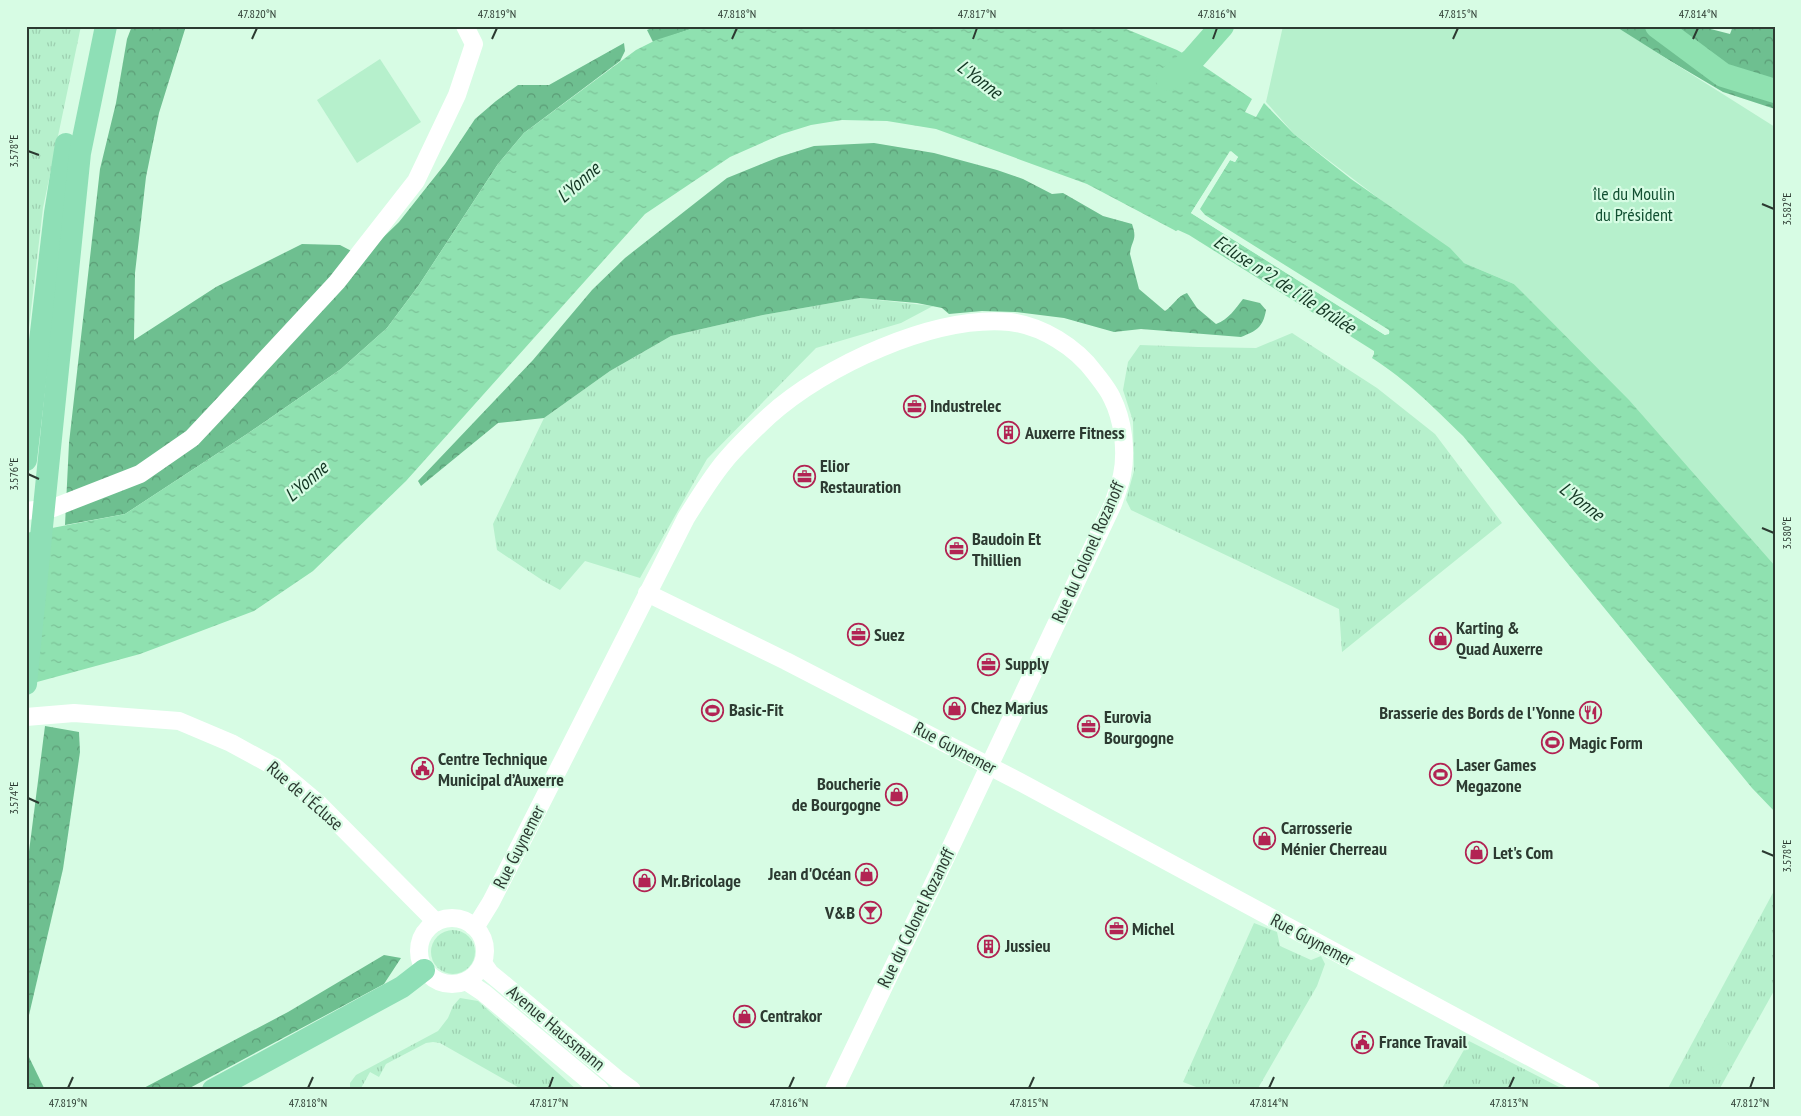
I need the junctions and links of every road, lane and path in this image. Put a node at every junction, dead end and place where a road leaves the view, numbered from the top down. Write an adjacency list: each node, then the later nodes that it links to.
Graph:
1 (92, 26): 6 (main road)
2 (106, 26): 5 (main road)
3 (114, 26): 5 (main road)
4 (465, 26): 7 (street)
5 (73, 210): 9 (main road)
6 (26, 460)
7 (26, 511)
8 (647, 593): 11 (street, Rue Guynemer); 11 (street, Rue du Colonel Rozanoff); 13 (street, Rue Guynemer)
9 (26, 684)
10 (26, 717): 12 (street, Rue de l'Écluse)
11 (989, 766): 20 (street, Rue du Colonel Rozanoff); 21 (street, Rue Guynemer)
12 (436, 922): 13 (street); 15 (street)
13 (473, 926): 14 (street)
14 (483, 963): 16 (street); 19 (street, Avenue Haussmann)
15 (424, 970): 16 (street); 17 (main road)
16 (466, 981): 18 (street, Avenue Haussmann)
17 (213, 1090)
18 (600, 1090)
19 (632, 1090)
20 (834, 1090)
21 (1591, 1090)

